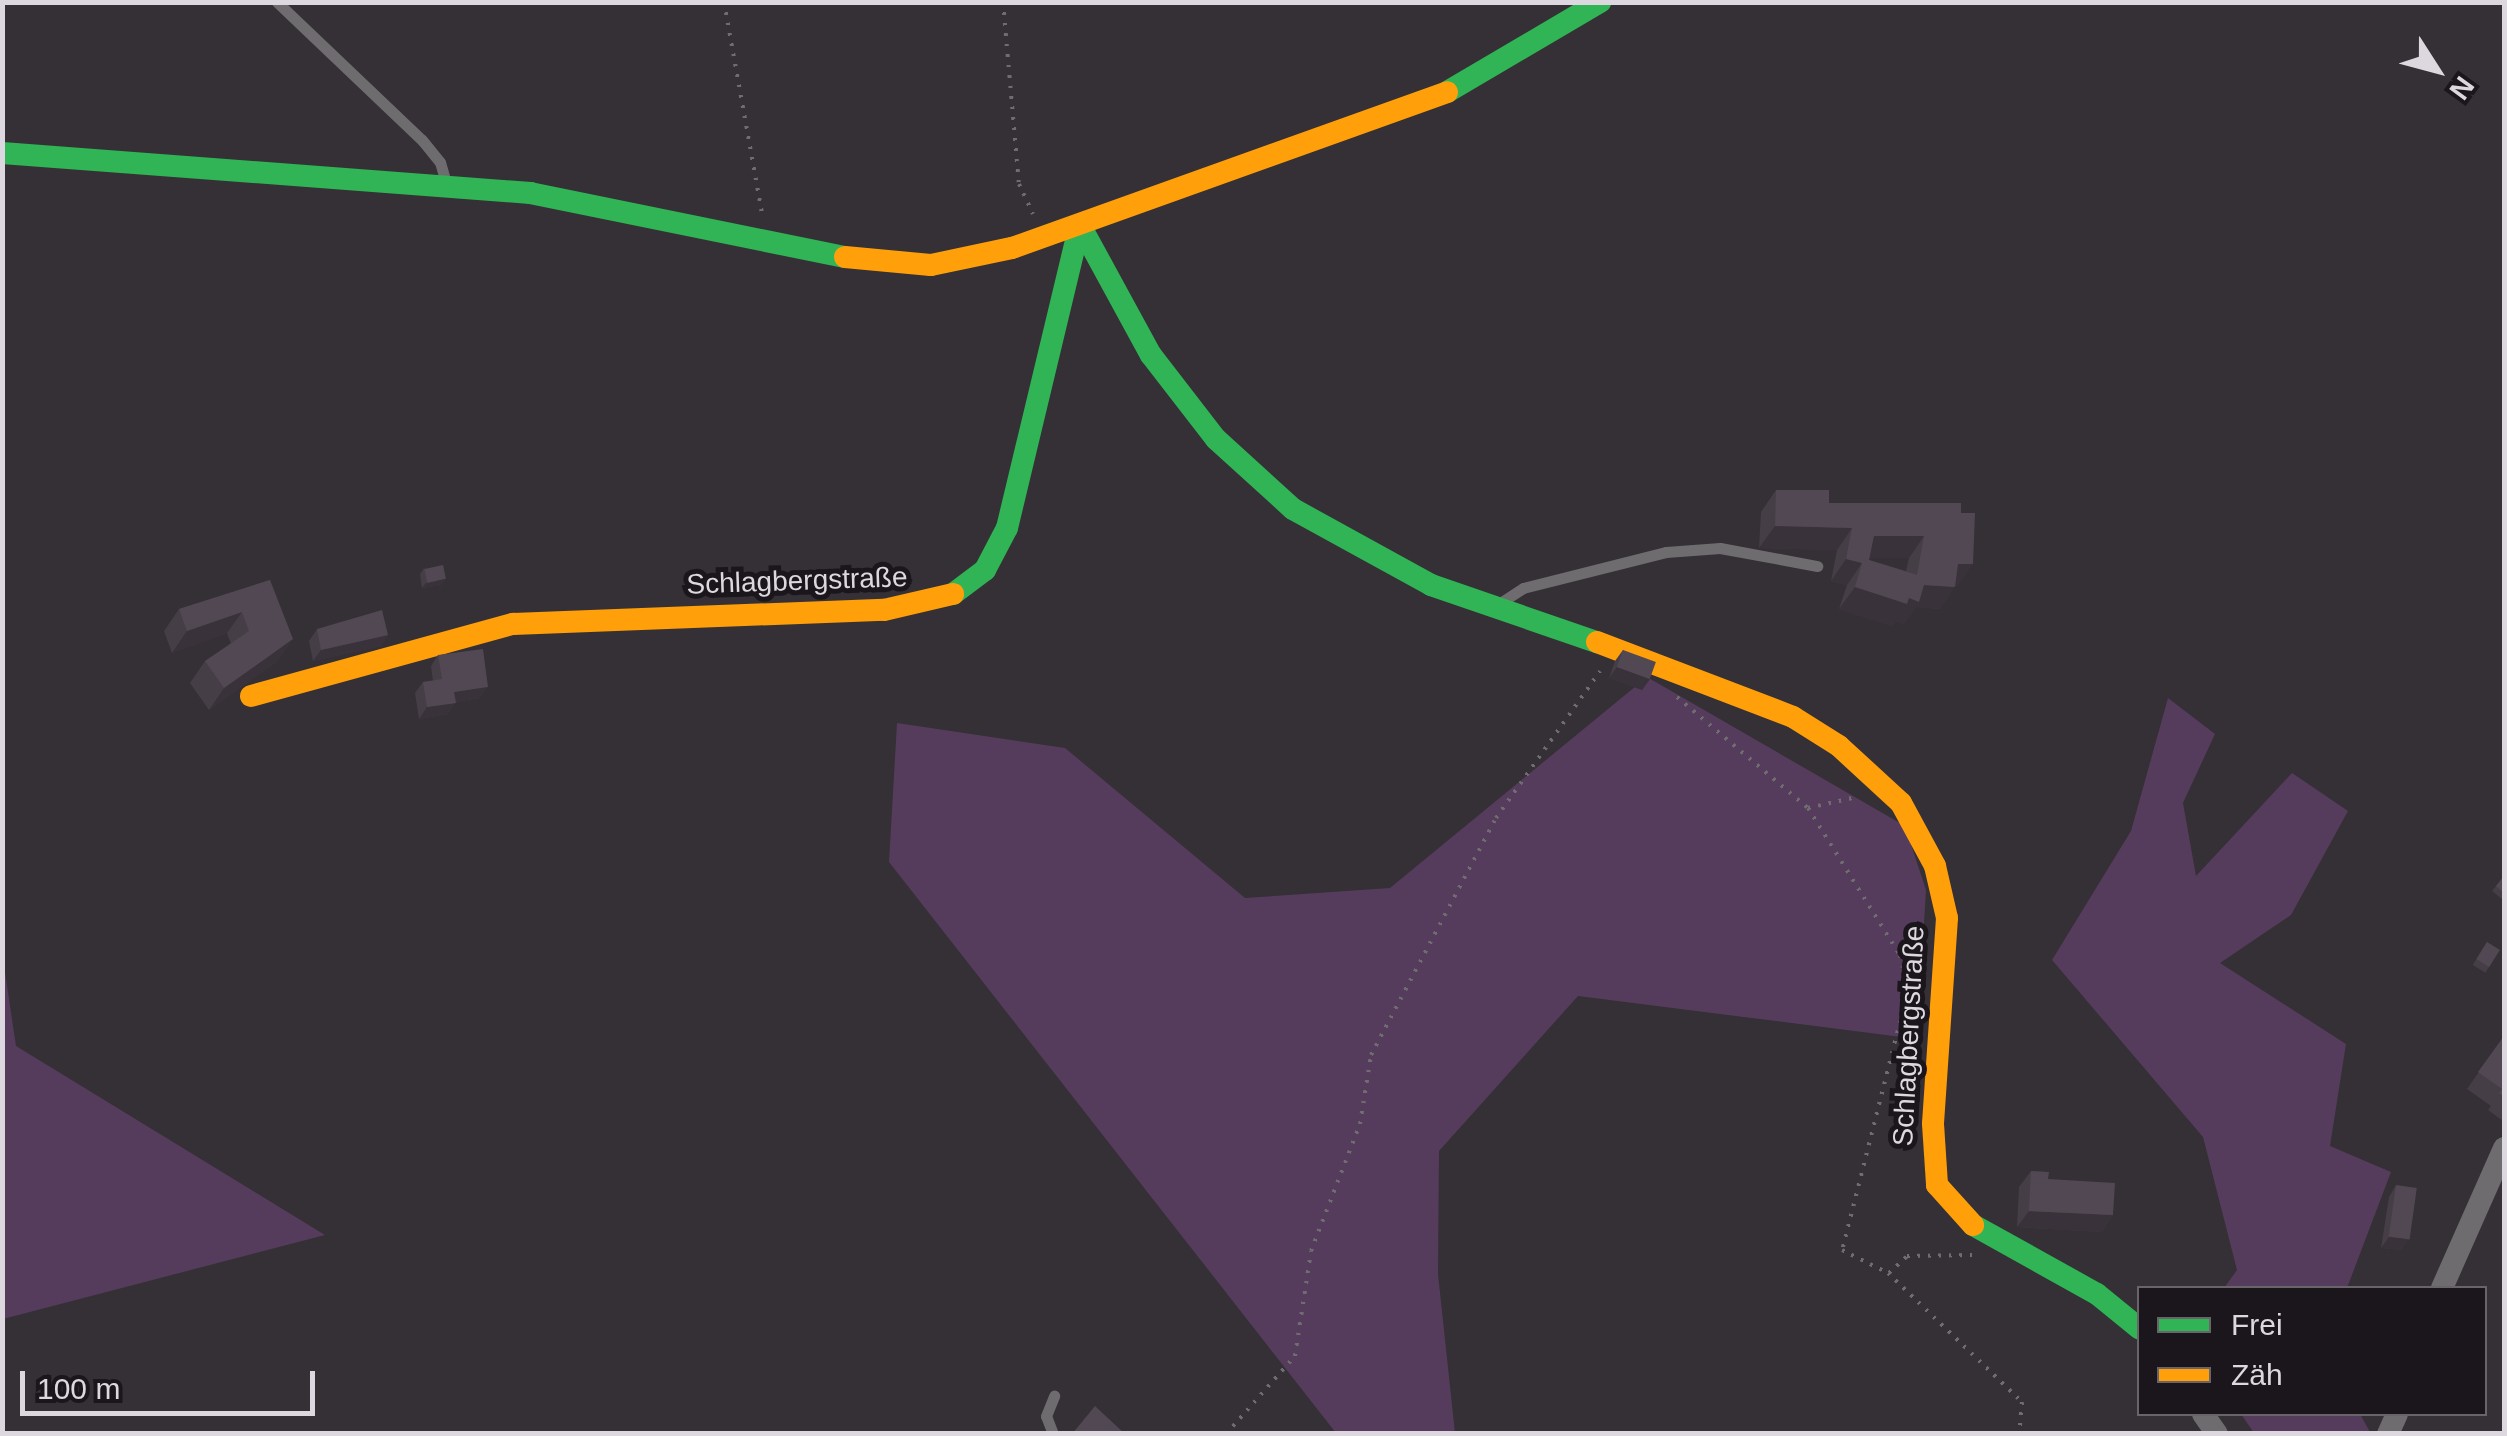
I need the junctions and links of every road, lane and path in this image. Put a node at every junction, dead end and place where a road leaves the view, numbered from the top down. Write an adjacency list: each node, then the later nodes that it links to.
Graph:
1 (277, 2): 6 (lane)
2 (724, 2): 9 (path)
3 (1003, 2): 8 (path)
4 (1600, 2): 7 (street)
5 (2, 153): 6 (street)
6 (446, 187): 9 (street)
7 (1080, 225): 8 (street); 11 (street, Schlagbergstraße); 14 (street, Schlagbergstraße)
8 (1044, 236): 9 (street)
9 (767, 243)
10 (1817, 566): 11 (lane)
11 (1495, 608): 12 (street, Schlagbergstraße)
12 (1625, 652): 15 (street, Schlagbergstraße); 24 (path)
13 (1671, 691): 16 (path)
14 (251, 696)
15 (1887, 790): 16 (path); 18 (street, Schlagbergstraße)
16 (1808, 808): 19 (path)
17 (2504, 1148): 20 (street)
18 (2006, 1248): 19 (path); 21 (street, Schlagbergstraße)
19 (1888, 1273): 25 (path)
20 (2443, 1286)
21 (2137, 1326)
22 (1054, 1396): 23 (lane)
23 (1054, 1434)
24 (1226, 1434)
25 (2019, 1434)

